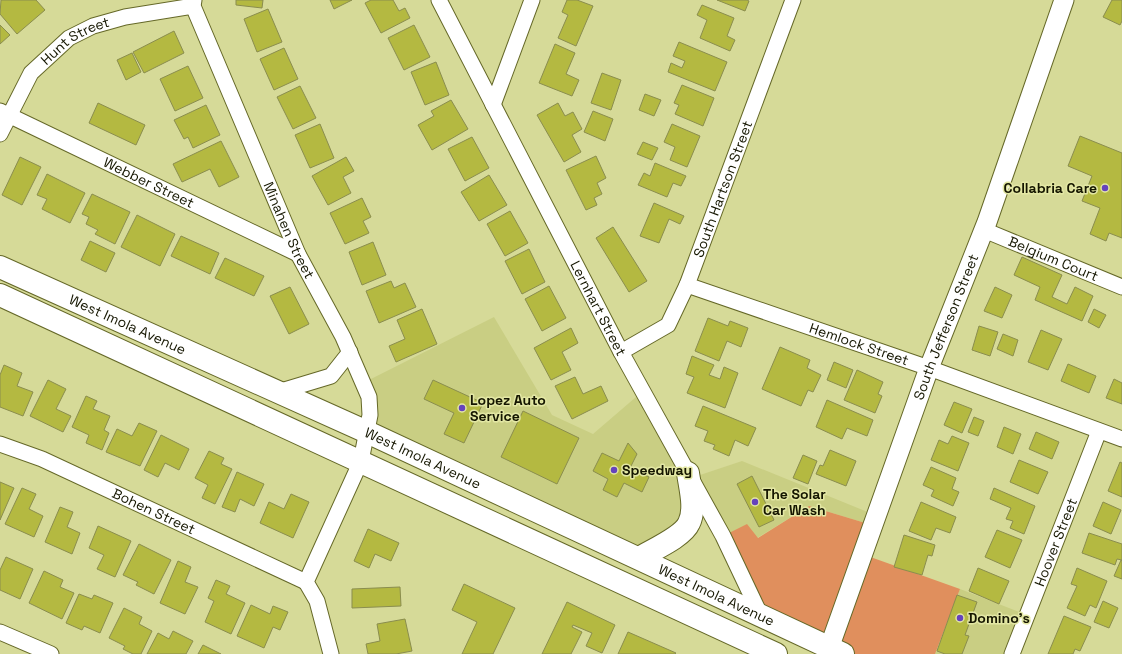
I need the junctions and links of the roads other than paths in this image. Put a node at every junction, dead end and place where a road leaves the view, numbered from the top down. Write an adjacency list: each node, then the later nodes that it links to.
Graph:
1 (440, 0): 6 (street, Lernhart Street)
2 (532, 0): 6 (street)
3 (793, 0): 12 (street, South Hartson Street)
4 (1064, 0): 9 (street, South Jefferson Street)
5 (193, 3): 7 (street, Hunt Street); 10 (street, Minahen Street)
6 (493, 105): 16 (street, Lernhart Street)
7 (4, 113): 8 (street, Hunt Street); 10 (street, Webber Street)
8 (0, 134)
9 (984, 230): 13 (street, Belgium Court); 17 (street, South Jefferson Street)
10 (298, 254): 15 (street, Minahen Street)
11 (0, 267): 18 (main road, West Imola Avenue)
12 (687, 285): 16 (street, South Hartson Street); 17 (street, Hemlock Street)
13 (1122, 287)
14 (0, 295): 23 (main road, West Imola Avenue)
15 (350, 352): 18 (street); 20 (street, Minahen Street)
16 (621, 352): 24 (street, Lernhart Street)
17 (929, 368): 19 (street, Hemlock Street); 29 (street, South Jefferson Street)
18 (278, 392): 20 (main road, West Imola Avenue)
19 (1099, 431): 21 (street, Hemlock Street); 33 (street, Hoover Street)
20 (367, 432): 23 (street, Minahen Street); 25 (main road, West Imola Avenue)
21 (1122, 439)
22 (0, 444): 26 (street, Bohen Street)
23 (361, 461): 26 (street, Minahen Street); 32 (main road, West Imola Avenue)
24 (688, 473): 25 (main road); 27 (street, Lernhart Street)
25 (639, 558): 27 (main road, West Imola Avenue)
26 (306, 582): 31 (street)
27 (760, 614): 29 (main road, West Imola Avenue)
28 (0, 632): 30 (street)
29 (833, 652)
30 (51, 654)
31 (331, 654)
32 (776, 654)
33 (1012, 654)

